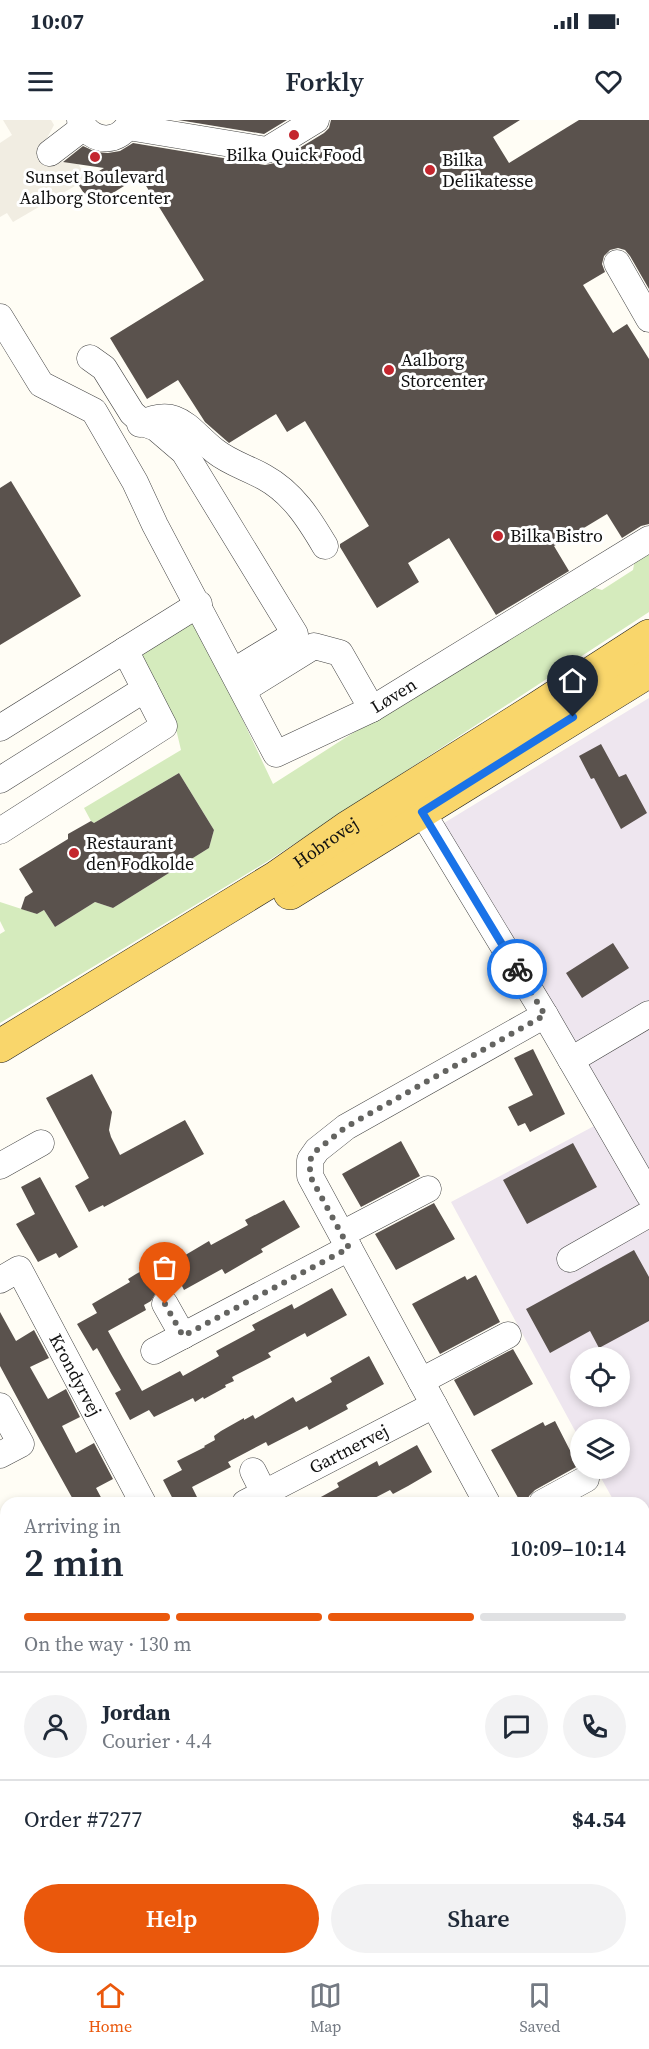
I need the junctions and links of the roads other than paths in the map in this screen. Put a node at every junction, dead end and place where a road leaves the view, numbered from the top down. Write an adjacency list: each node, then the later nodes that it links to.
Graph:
1 (315, 120): 2 (street)
2 (130, 123): 3 (street)
3 (82, 124): 4 (street)
4 (50, 153)
5 (617, 263): 7 (street)
6 (0, 317): 10 (street, Løven)
7 (649, 319)
8 (90, 358): 9 (street)
9 (143, 423): 10 (street); 12 (street); 17 (street)
10 (111, 441): 13 (street, Løven)
11 (649, 539): 19 (street, Løven)
12 (325, 546)
13 (199, 604): 15 (street); 17 (street, Løven)
14 (649, 636): 22 (main road, Hobrovej)
15 (125, 650): 18 (street); 20 (street)
16 (649, 671): 22 (main road, Hobrovej)
17 (238, 680): 19 (street); 19 (street, Løven)
18 (145, 689): 21 (street); 23 (street)
19 (372, 710)
20 (0, 728)
21 (0, 780)
22 (415, 800): 25 (street); 26 (main road, Hobrovej); 28 (main road, Hobrovej)
23 (0, 831)
24 (649, 1014): 27 (street)
25 (545, 1015): 27 (street); 34 (street)
26 (0, 1046)
27 (572, 1060): 32 (street)
28 (0, 1071)
29 (41, 1143): 30 (street)
30 (0, 1166)
31 (428, 1189): 34 (street)
32 (649, 1196)
33 (649, 1214): 35 (street)
34 (346, 1241): 39 (street); 41 (street)
35 (570, 1259)
36 (0, 1280): 47 (street, Krondyrvej)
37 (165, 1304): 39 (street)
38 (508, 1335): 41 (street)
39 (183, 1336): 40 (street)
40 (154, 1351)
41 (421, 1381): 42 (street)
42 (434, 1405): 46 (street, Gartnervej); 48 (street)
43 (0, 1406): 44 (street)
44 (0, 1455)
45 (586, 1479): 49 (street)
46 (254, 1489)
47 (140, 1497)
48 (484, 1497)
49 (553, 1497)

